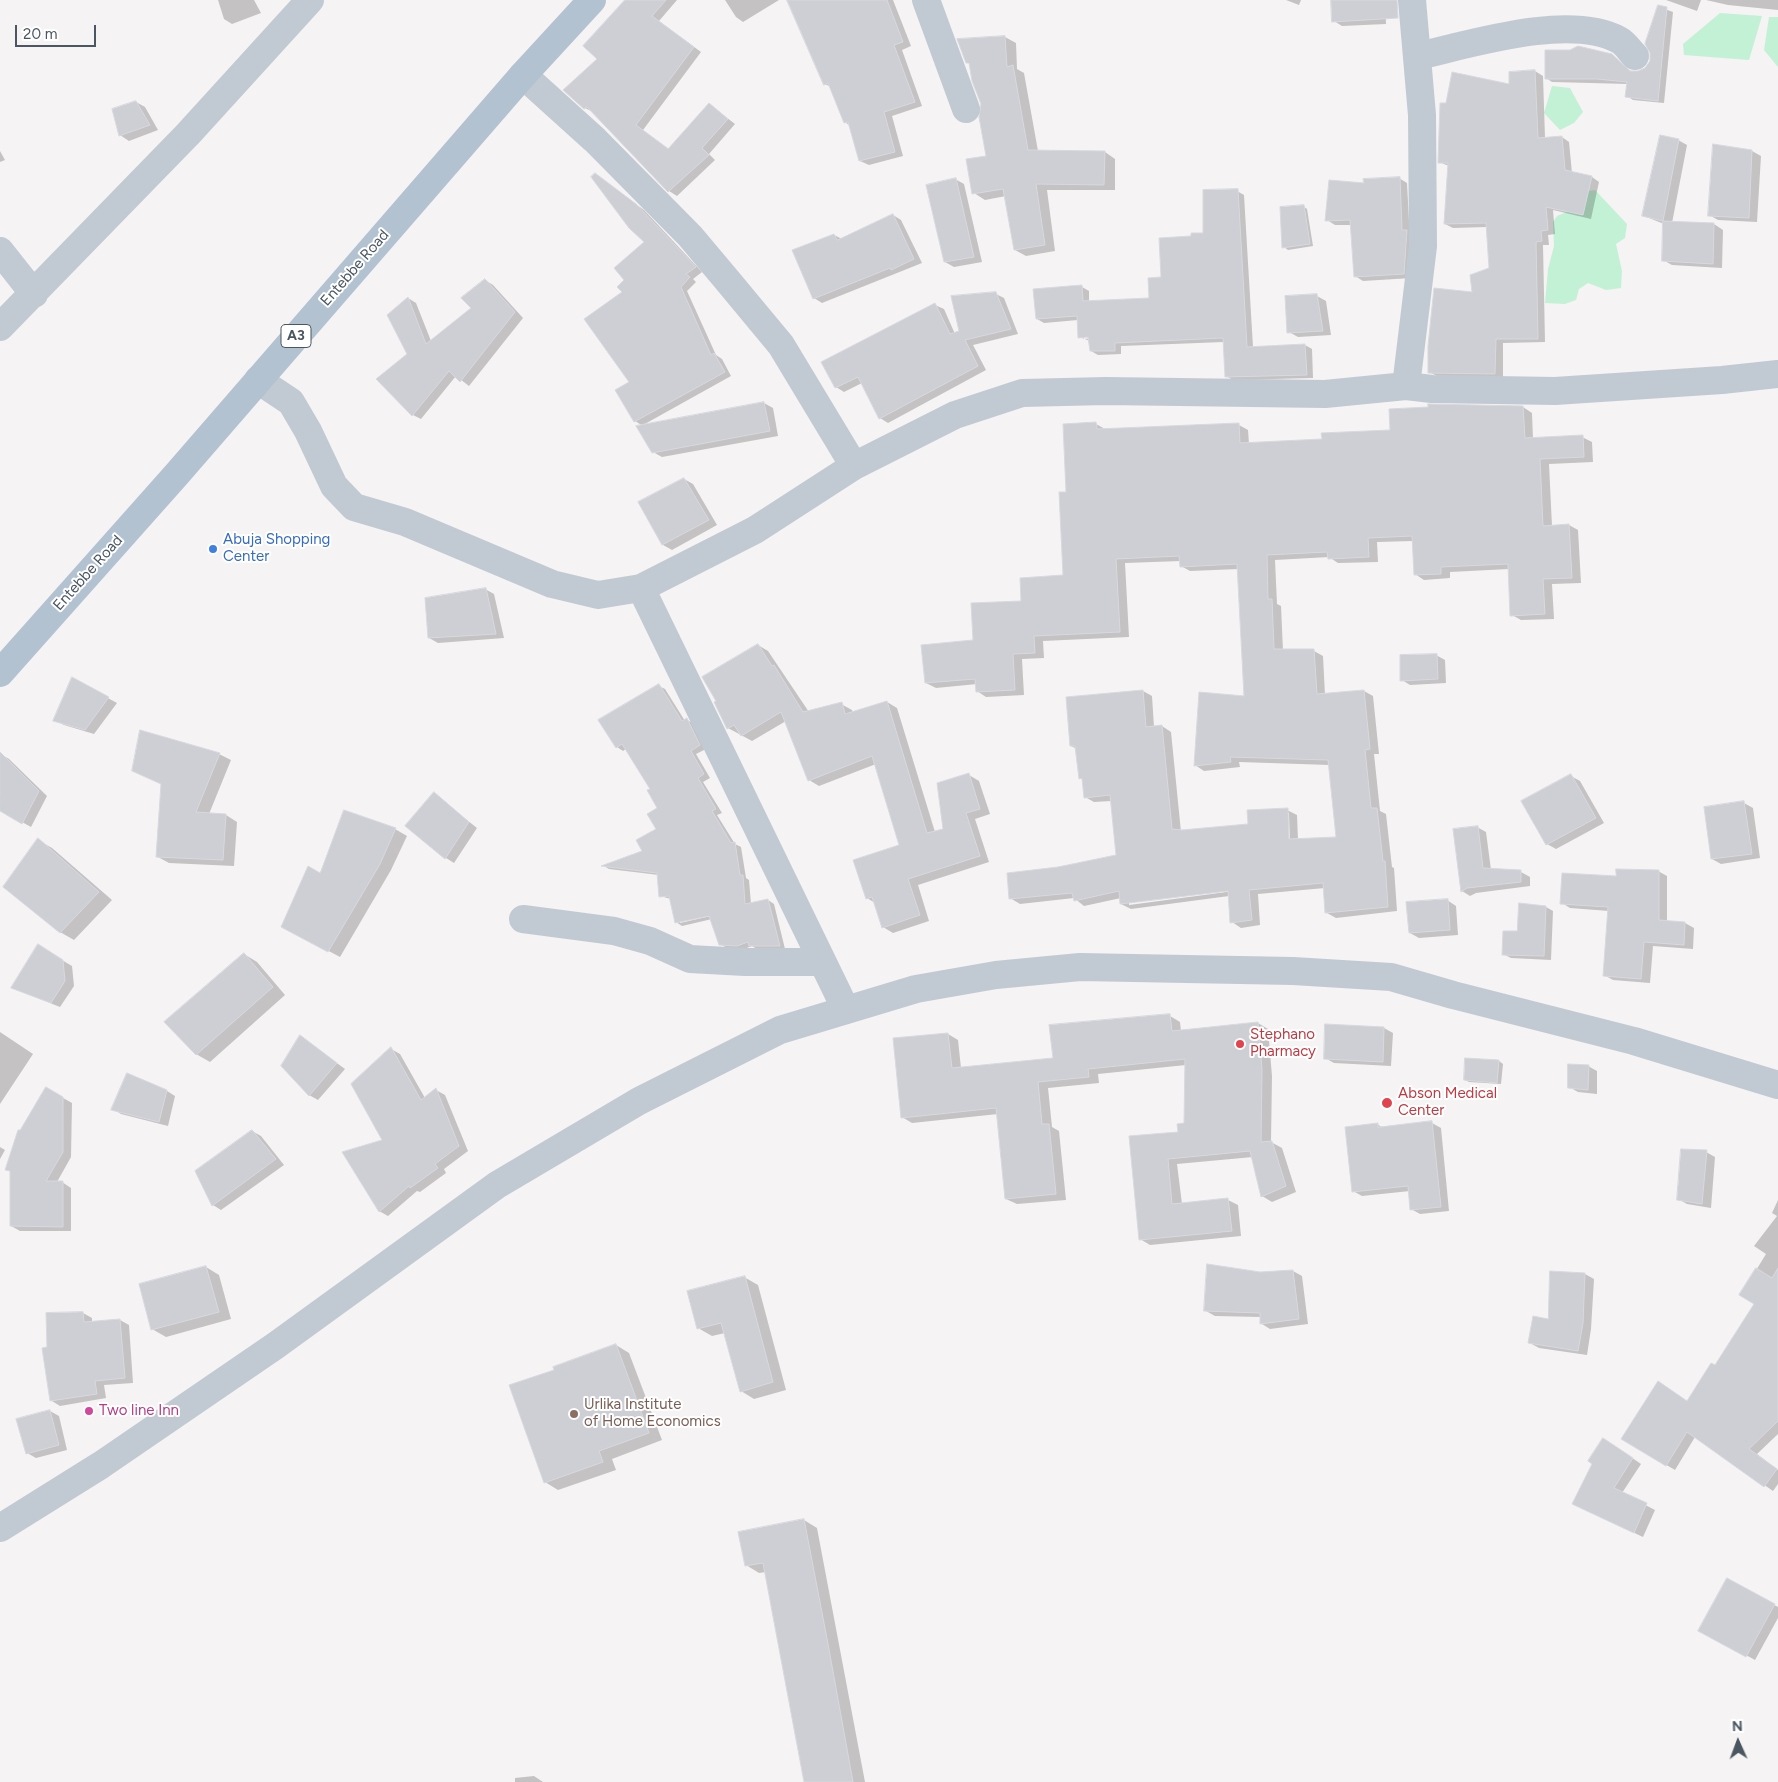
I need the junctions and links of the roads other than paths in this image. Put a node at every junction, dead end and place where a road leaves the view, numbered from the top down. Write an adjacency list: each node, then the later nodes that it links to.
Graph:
1 (310, 0): 10 (street)
2 (592, 0): 7 (main road, Entebbe Road / A3)
3 (926, 0): 8 (street)
4 (1412, 0): 5 (street)
5 (1418, 56): 6 (street); 14 (street)
6 (1635, 56)
7 (523, 75): 13 (main road, Entebbe Road / A3); 15 (street)
8 (966, 109)
9 (0, 250): 10 (street)
10 (34, 294): 11 (street)
11 (0, 327)
12 (1778, 374): 14 (street)
13 (258, 380): 16 (street); 17 (main road, Entebbe Road / A3)
14 (1406, 386): 15 (street)
15 (854, 466): 16 (street)
16 (641, 588): 19 (street)
17 (0, 673)
18 (523, 919): 19 (street)
19 (822, 962): 20 (street)
20 (846, 1010): 21 (street); 22 (street)
21 (1778, 1085)
22 (0, 1528)

